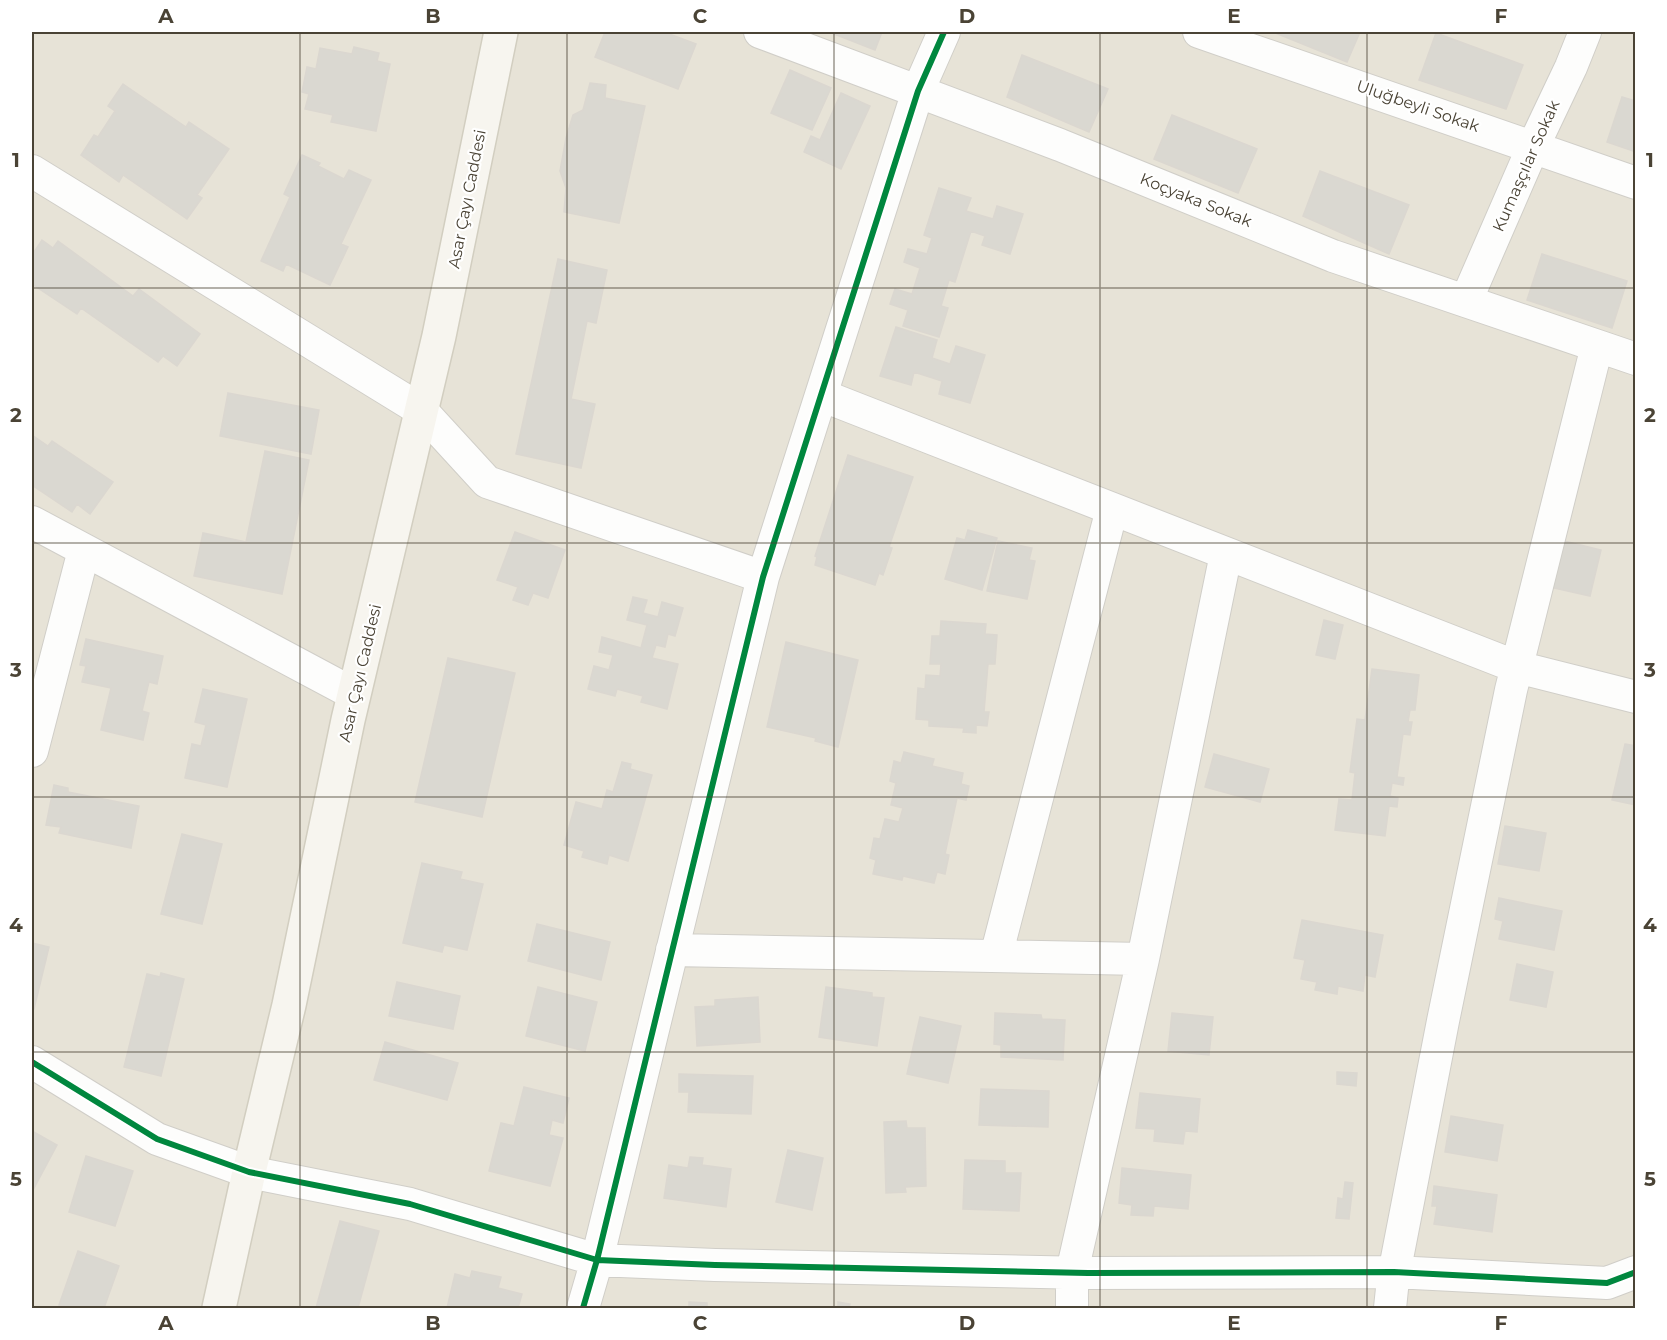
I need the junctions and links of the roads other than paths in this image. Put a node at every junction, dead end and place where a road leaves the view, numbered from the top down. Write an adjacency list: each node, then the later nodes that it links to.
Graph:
1 (760, 32): 6 (street, Koçyaka Sokak)
2 (944, 32): 6 (street)
3 (1200, 32): 7 (street, Uluğbeyli Sokak)
4 (1585, 32): 7 (street, Kumaşçılar Sokak)
5 (501, 33): 14 (street, Asar Çayı Caddesi)
6 (918, 91): 10 (street, Koçyaka Sokak); 13 (street)
7 (1533, 147): 9 (street, Uluğbeyli Sokak); 10 (street, Kumaşçılar Sokak)
8 (32, 171): 14 (street)
9 (1635, 183)
10 (1466, 301): 11 (street, Koçyaka Sokak)
11 (1597, 346): 12 (street, Koçyaka Sokak); 20 (street)
12 (1635, 359)
13 (821, 395): 15 (street); 19 (street)
14 (421, 410): 19 (street); 21 (street, Asar Çayı Caddesi)
15 (1112, 509): 18 (street); 25 (street)
16 (32, 522): 17 (street)
17 (84, 550): 21 (street); 23 (street)
18 (1226, 554): 20 (street); 26 (street)
19 (763, 577): 24 (street)
20 (1517, 668): 22 (street); 31 (street)
21 (354, 694): 28 (street, Asar Çayı Caddesi)
22 (1635, 697)
23 (32, 751)
24 (672, 950): 25 (street); 29 (street)
25 (996, 956): 26 (street)
26 (1143, 959): 30 (street)
27 (32, 1062): 28 (street)
28 (249, 1172): 29 (street); 33 (street, Asar Çayı Caddesi)
29 (597, 1260): 30 (street); 34 (street)
30 (1072, 1272): 31 (street); 35 (street)
31 (1394, 1272): 32 (street); 36 (street)
32 (1635, 1272)
33 (219, 1308)
34 (583, 1308)
35 (1072, 1308)
36 (1390, 1308)

